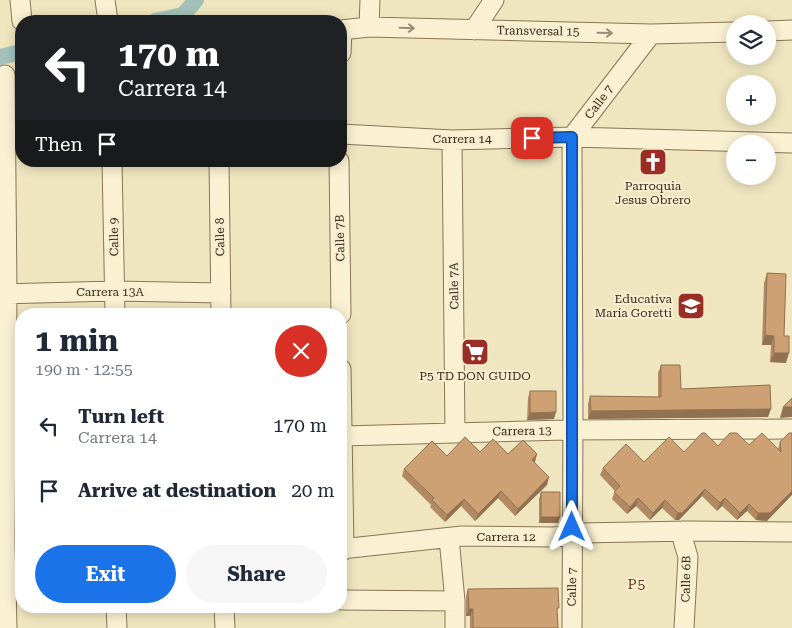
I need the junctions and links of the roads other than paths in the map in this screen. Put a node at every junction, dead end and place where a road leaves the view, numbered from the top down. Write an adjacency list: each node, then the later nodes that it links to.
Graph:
1 (20, 0): 5 (street)
2 (105, 0): 6 (street)
3 (370, 0): 7 (street)
4 (494, 0): 9 (street)
5 (21, 15)
6 (107, 15)
7 (369, 27): 8 (street, Transversal 15); 9 (street, Transversal 15, one-way to 9)
8 (347, 29)
9 (474, 30): 13 (street, Transversal 15, one-way to 13)
10 (792, 30): 11 (street)
11 (776, 31)
12 (726, 32): 13 (street, Transversal 15)
13 (651, 34): 16 (street, Calle 7)
14 (9, 74): 23 (street)
15 (347, 134): 17 (street, Carrera 14)
16 (572, 137): 17 (street, Carrera 14); 18 (street, Carrera 14); 29 (street, Calle 7)
17 (452, 140): 30 (street, Calle 7A)
18 (792, 144)
19 (112, 167): 22 (street, Calle 9)
20 (219, 167): 24 (street, Calle 8)
21 (339, 167): 27 (street, Calle 7B)
22 (115, 291): 23 (street, Carrera 13A); 24 (street, Carrera 13A); 25 (street, Calle 9)
23 (3, 294): 36 (street)
24 (221, 294): 26 (street, Calle 8)
25 (115, 308)
26 (221, 308)
27 (341, 308)
28 (792, 429): 29 (street, Carrera 13)
29 (573, 431): 30 (street, Carrera 13); 34 (street, Calle 7)
30 (456, 433): 31 (street, Carrera 13)
31 (347, 436)
32 (683, 531): 33 (street, Carrera 12); 34 (street, Carrera 12); 47 (street, Calle 6B)
33 (792, 532)
34 (572, 534): 35 (street, Carrera 12); 46 (street, Calle 7)
35 (449, 538): 37 (street, Carrera 12); 39 (street)
36 (9, 542): 42 (street)
37 (347, 550)
38 (347, 600): 39 (street)
39 (455, 600): 45 (street)
40 (116, 613): 43 (street)
41 (224, 613): 44 (street)
42 (7, 628)
43 (116, 628)
44 (225, 628)
45 (455, 628)
46 (572, 628)
47 (684, 628)

